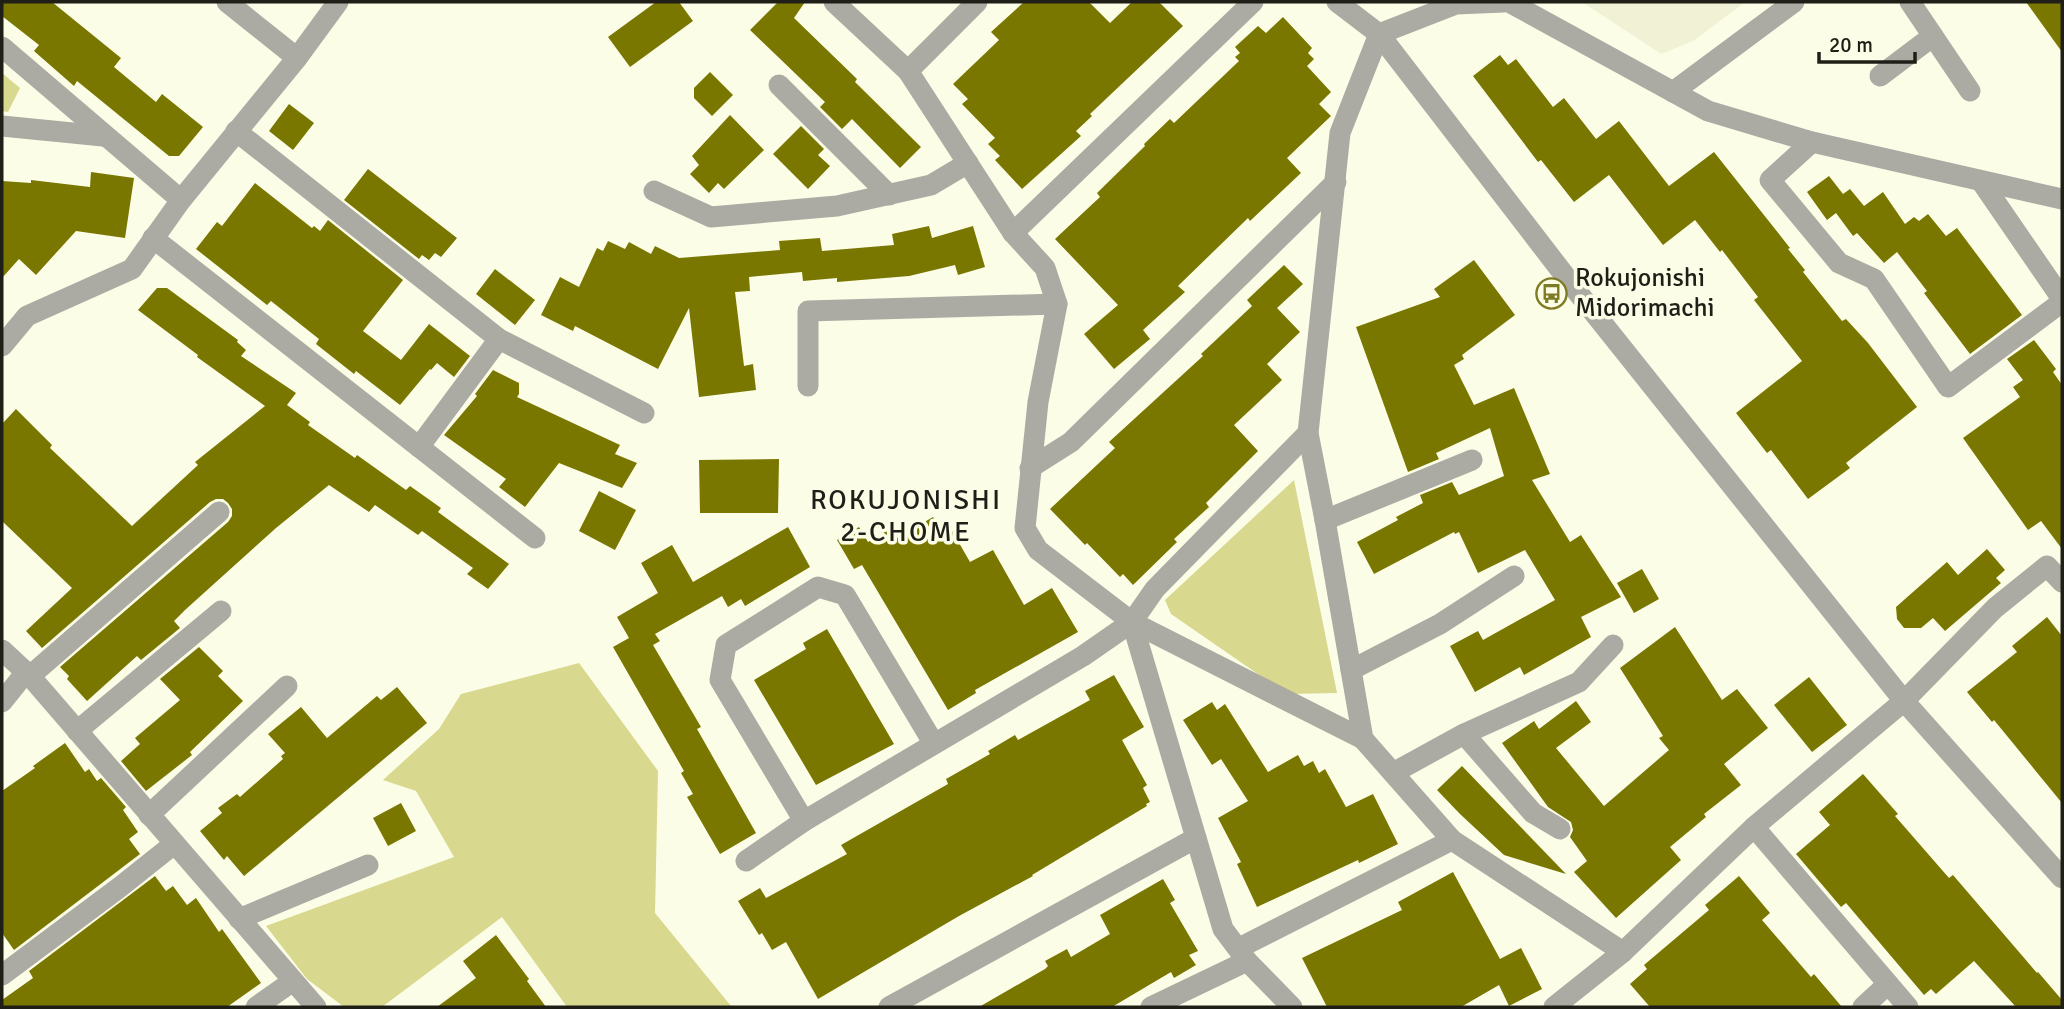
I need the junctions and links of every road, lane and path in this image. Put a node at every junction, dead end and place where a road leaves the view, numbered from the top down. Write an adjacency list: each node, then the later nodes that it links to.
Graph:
1 (227, 2): 13 (street)
2 (338, 2): 13 (street)
3 (834, 2): 14 (street)
4 (977, 2): 14 (street)
5 (1253, 2): 30 (street)
6 (1336, 2): 10 (street)
7 (1507, 2): 10 (street); 18 (street)
8 (1794, 2): 18 (street)
9 (1910, 2): 11 (street)
10 (1379, 34): 25 (street); 54 (street)
11 (1933, 36): 15 (street); 17 (street)
12 (2, 47): 21 (street)
13 (297, 58): 20 (street)
14 (908, 71): 23 (street)
15 (1880, 76)
16 (779, 85): 27 (street)
17 (1970, 91)
18 (1673, 92): 22 (street)
19 (2, 126): 21 (street)
20 (236, 131): 29 (street); 34 (street)
21 (103, 136): 29 (street)
22 (1812, 142): 24 (street); 32 (street)
23 (968, 163): 27 (street); 30 (street)
24 (1981, 181): 28 (street); 32 (street)
25 (1336, 182): 38 (street); 41 (street)
26 (654, 191): 27 (street)
27 (889, 195)
28 (2062, 199)
29 (181, 200): 31 (street)
30 (1013, 233): 33 (street)
31 (153, 238): 35 (street); 39 (street)
32 (2062, 301)
33 (1058, 304): 36 (street); 41 (street)
34 (499, 340): 37 (street); 39 (street)
35 (2, 346)
36 (808, 386)
37 (645, 413)
38 (1308, 433): 43 (street); 48 (street)
39 (419, 447): 44 (street)
40 (1472, 460): 43 (street)
41 (1030, 468): 48 (street)
42 (219, 512): 52 (street)
43 (1325, 520): 51 (street)
44 (535, 538)
45 (1514, 576): 51 (street)
46 (2062, 582): 54 (street)
47 (221, 611): 56 (street)
48 (1132, 622): 58 (street); 59 (street); 65 (street)
49 (1613, 645): 57 (street)
50 (2, 650): 52 (street)
51 (1351, 670): 58 (street)
52 (28, 674): 55 (street); 56 (street)
53 (287, 686): 61 (street)
54 (1904, 701): 63 (street); 70 (street)
55 (2, 702)
56 (77, 731): 61 (street)
57 (1464, 734): 60 (street); 64 (street)
58 (1363, 739): 60 (street)
59 (934, 744): 62 (street); 62 (street)
60 (1392, 773): 66 (street)
61 (149, 815): 67 (street)
62 (804, 821): 68 (street)
63 (1754, 827): 72 (street); 76 (street)
64 (1560, 829)
65 (1196, 838): 73 (street); 79 (street)
66 (1451, 840): 72 (street); 73 (street)
67 (174, 844): 71 (street); 74 (street)
68 (746, 860)
69 (368, 865): 71 (street)
70 (2062, 878)
71 (239, 919): 75 (street)
72 (1623, 952): 82 (street)
73 (1243, 954): 80 (street); 81 (street)
74 (2, 975)
75 (293, 981): 77 (street); 78 (street)
76 (1888, 984): 83 (street); 84 (street)
77 (256, 1007)
78 (316, 1007)
79 (889, 1007)
80 (1151, 1007)
81 (1292, 1007)
82 (1553, 1007)
83 (1863, 1007)
84 (1908, 1007)

